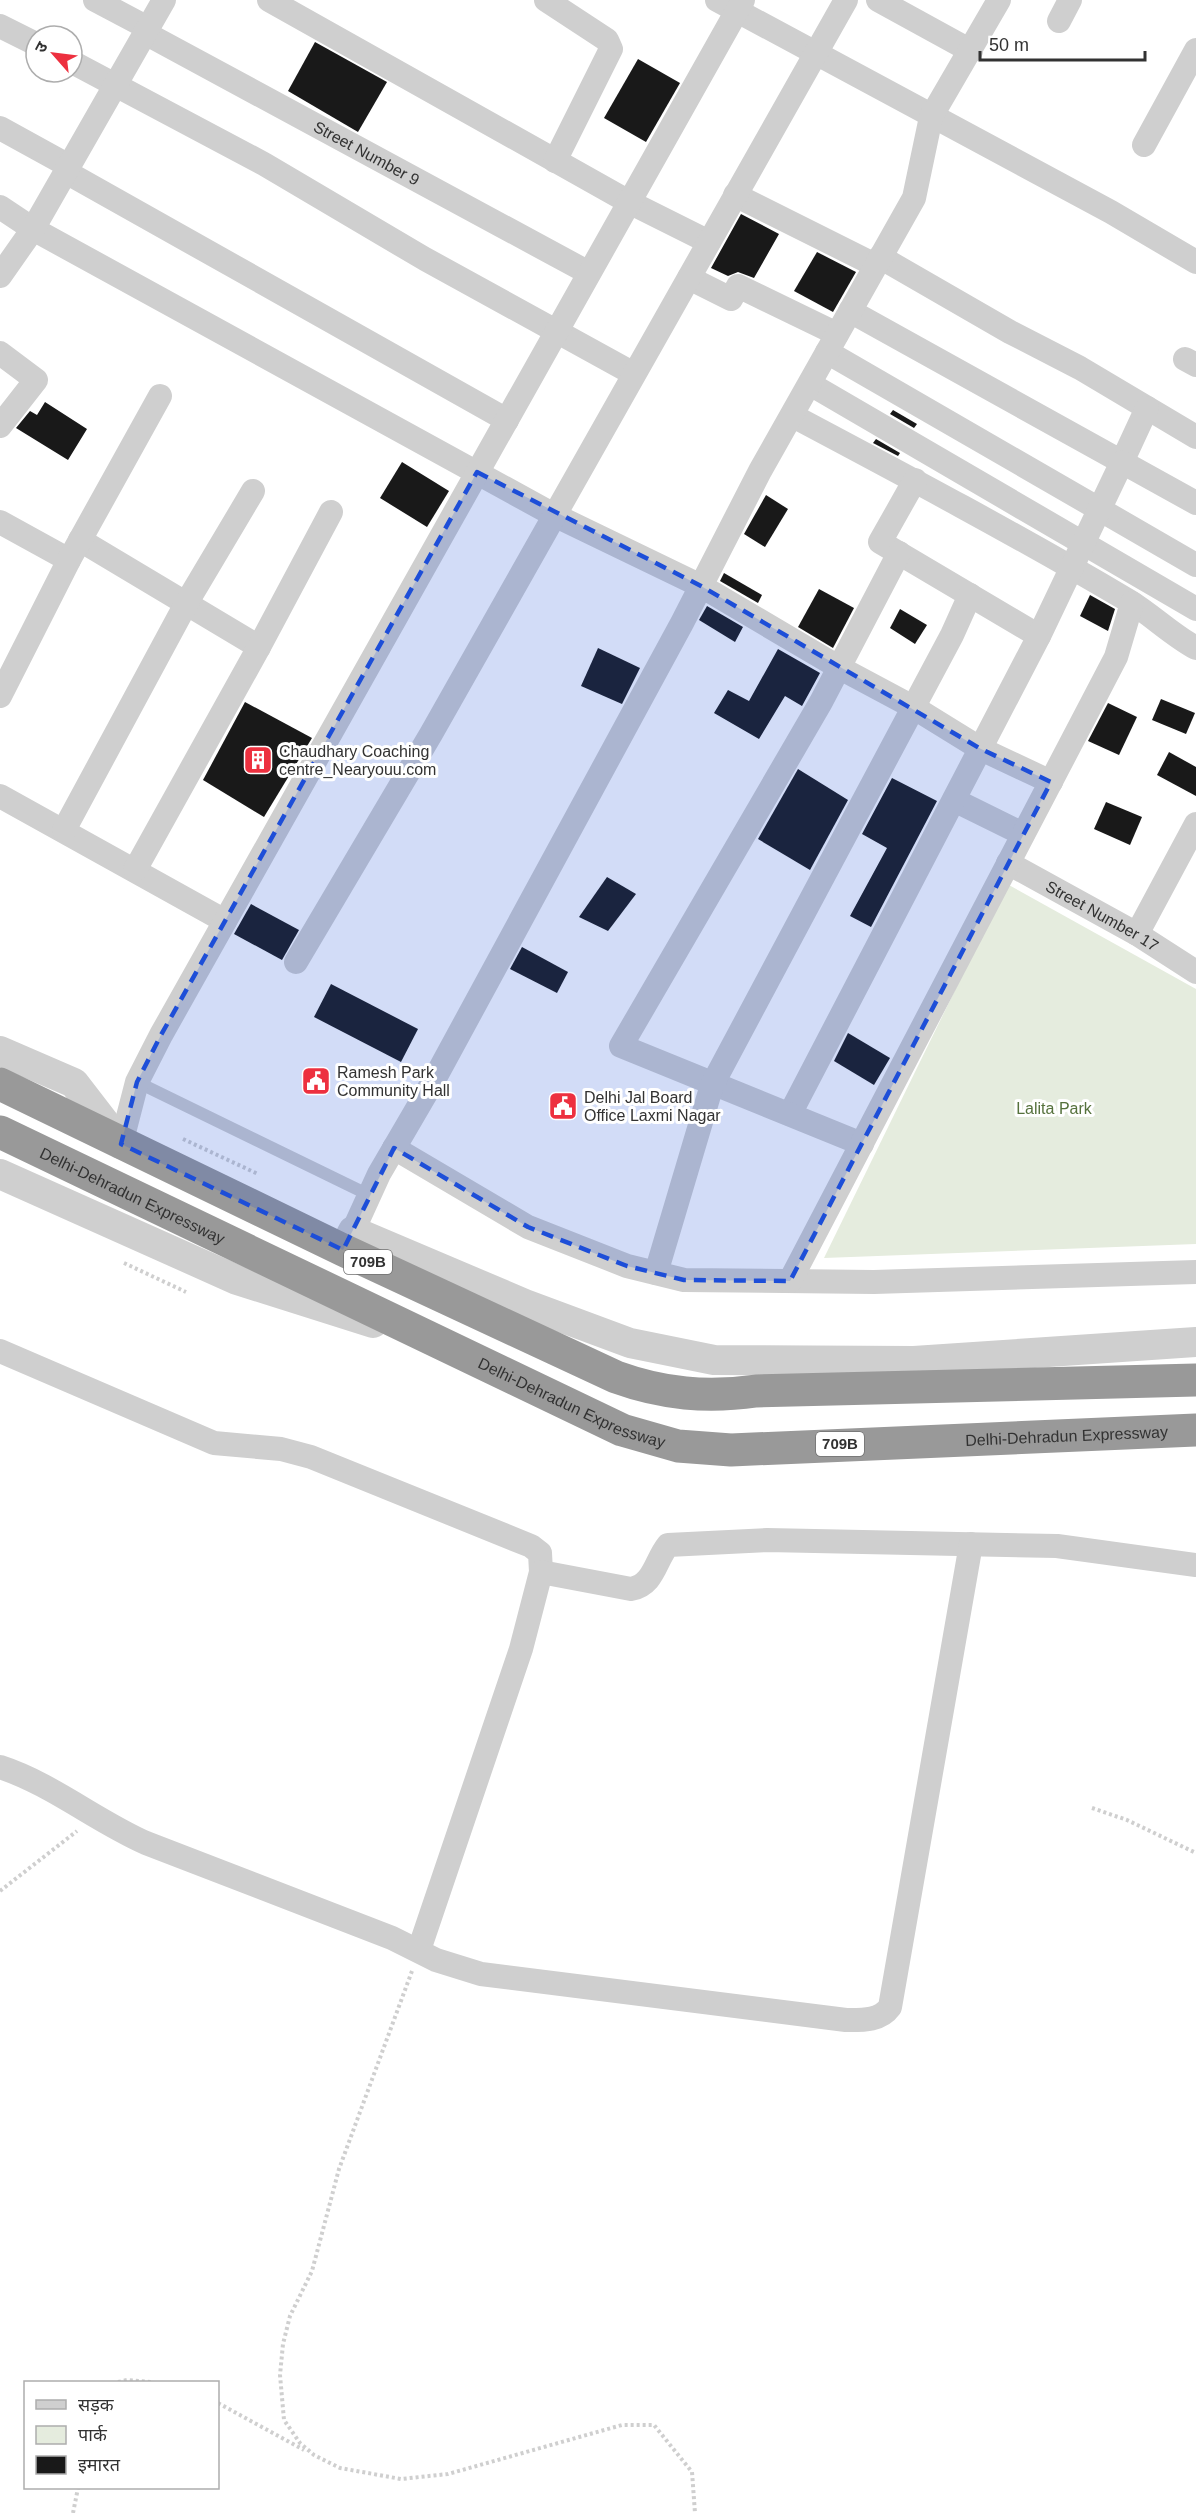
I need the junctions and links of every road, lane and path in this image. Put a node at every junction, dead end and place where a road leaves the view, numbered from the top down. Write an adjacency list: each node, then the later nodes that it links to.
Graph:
1 (95, 0): 10 (street, Street Number 9)
2 (164, 0): 10 (street)
3 (269, 0): 20 (street)
4 (546, 0): 20 (street)
5 (846, 0): 14 (street)
6 (878, 0): 12 (street)
7 (999, 0): 12 (street)
8 (732, 4): 14 (street); 23 (street)
9 (0, 26): 11 (street)
10 (147, 30): 16 (street); 29 (street, Street Number 9)
11 (24, 38)
12 (971, 51): 17 (street)
13 (1196, 51): 19 (street)
14 (816, 53): 17 (street); 22 (street)
15 (84, 68): 16 (street)
16 (116, 84): 21 (street); 33 (street)
17 (931, 117): 27 (street); 28 (street)
18 (0, 128): 21 (street)
19 (1144, 146)
20 (555, 160): 23 (street)
21 (67, 169): 25 (street); 41 (street)
22 (735, 195): 26 (street); 27 (street)
23 (629, 202): 26 (street); 29 (street)
24 (0, 207): 25 (street)
25 (33, 229): 30 (street); 45 (street)
26 (709, 242): 31 (street)
27 (877, 261): 32 (street); 39 (street)
28 (1196, 262)
29 (589, 273): 33 (street)
30 (0, 276)
31 (689, 278): 34 (street); 36 (street)
32 (850, 311): 34 (street); 44 (street)
33 (556, 332): 36 (street); 41 (street)
34 (832, 344): 37 (street); 49 (street)
35 (0, 353): 42 (street)
36 (634, 374): 51 (street)
37 (810, 384): 40 (street); 53 (street)
38 (160, 396): 54 (street)
39 (1147, 408): 43 (street); 44 (street)
40 (793, 416): 46 (street); 58 (street)
41 (507, 420): 45 (street)
42 (0, 426)
43 (1196, 437)
44 (1122, 462): 48 (street); 49 (street)
45 (477, 472): 51 (street); 78 (street)
46 (915, 480): 55 (street); 57 (street)
47 (253, 490): 60 (street)
48 (1196, 503)
49 (1099, 509): 53 (street); 56 (street)
50 (331, 512): 64 (street)
51 (554, 515): 58 (street); 80 (street)
52 (0, 522): 54 (street)
53 (1084, 542): 57 (street); 62 (street)
54 (74, 550): 60 (street); 67 (street)
55 (899, 553): 59 (street); 66 (street)
56 (1196, 565)
57 (1072, 568): 61 (street); 63 (street)
58 (701, 586): 66 (street); 91 (street)
59 (970, 595): 63 (street); 68 (street)
60 (187, 602): 64 (street); 74 (street)
61 (1132, 603): 65 (street); 70 (street)
62 (1196, 609)
63 (1039, 636): 69 (street)
64 (259, 647): 77 (street)
65 (1196, 648)
66 (840, 668): 68 (street); 84 (street)
67 (0, 696)
68 (914, 707): 69 (street); 84 (street)
69 (981, 749): 70 (street); 72 (street)
70 (1051, 782): 75 (street)
71 (0, 796): 74 (street)
72 (954, 800): 75 (street); 86 (street)
73 (1196, 824): 79 (street)
74 (63, 830): 77 (street)
75 (1023, 834): 76 (street)
76 (1008, 863): 79 (street, Street Number 17); 90 (street)
77 (135, 870): 78 (street)
78 (225, 921): 83 (street)
79 (1137, 934): 81 (street, Street Number 17)
80 (296, 962)
81 (1196, 972)
82 (0, 1051): 89 (street)
83 (137, 1082): 89 (street); 94 (lane)
84 (712, 1084): 86 (street); 98 (street)
85 (3, 1085): 89 (highway)
86 (790, 1114): 90 (street)
87 (0, 1132): 101 (highway, Delhi-Dehradun Expressway / 709B)
88 (183, 1139): 93 (path)
89 (121, 1144): 95 (highway, 709B)
90 (862, 1144): 99 (street)
91 (394, 1148): 94 (street); 98 (street)
92 (0, 1174): 101 (street)
93 (258, 1174)
94 (369, 1195): 95 (street)
95 (348, 1241): 102 (street); 104 (highway, 709B)
96 (124, 1263): 100 (path)
97 (1196, 1272): 99 (street)
98 (656, 1273): 99 (street)
99 (790, 1281)
100 (186, 1292)
101 (433, 1341): 105 (highway, Delhi-Dehradun Expressway / 709B)
102 (1196, 1342)
103 (0, 1351): 108 (street)
104 (1196, 1380)
105 (1196, 1430)
106 (972, 1544): 107 (street); 108 (street); 114 (street)
107 (1196, 1565)
108 (541, 1572): 114 (street)
109 (0, 1767): 111 (street)
110 (1092, 1808): 112 (path)
111 (94, 1818): 113 (path); 114 (street)
112 (1196, 1853)
113 (0, 1891)
114 (419, 1950): 118 (path)
115 (122, 2381): 116 (path)
116 (140, 2381)
117 (219, 2404): 118 (path)
118 (314, 2455): 121 (path)
119 (78, 2489): 120 (path)
120 (73, 2513)
121 (695, 2513)

